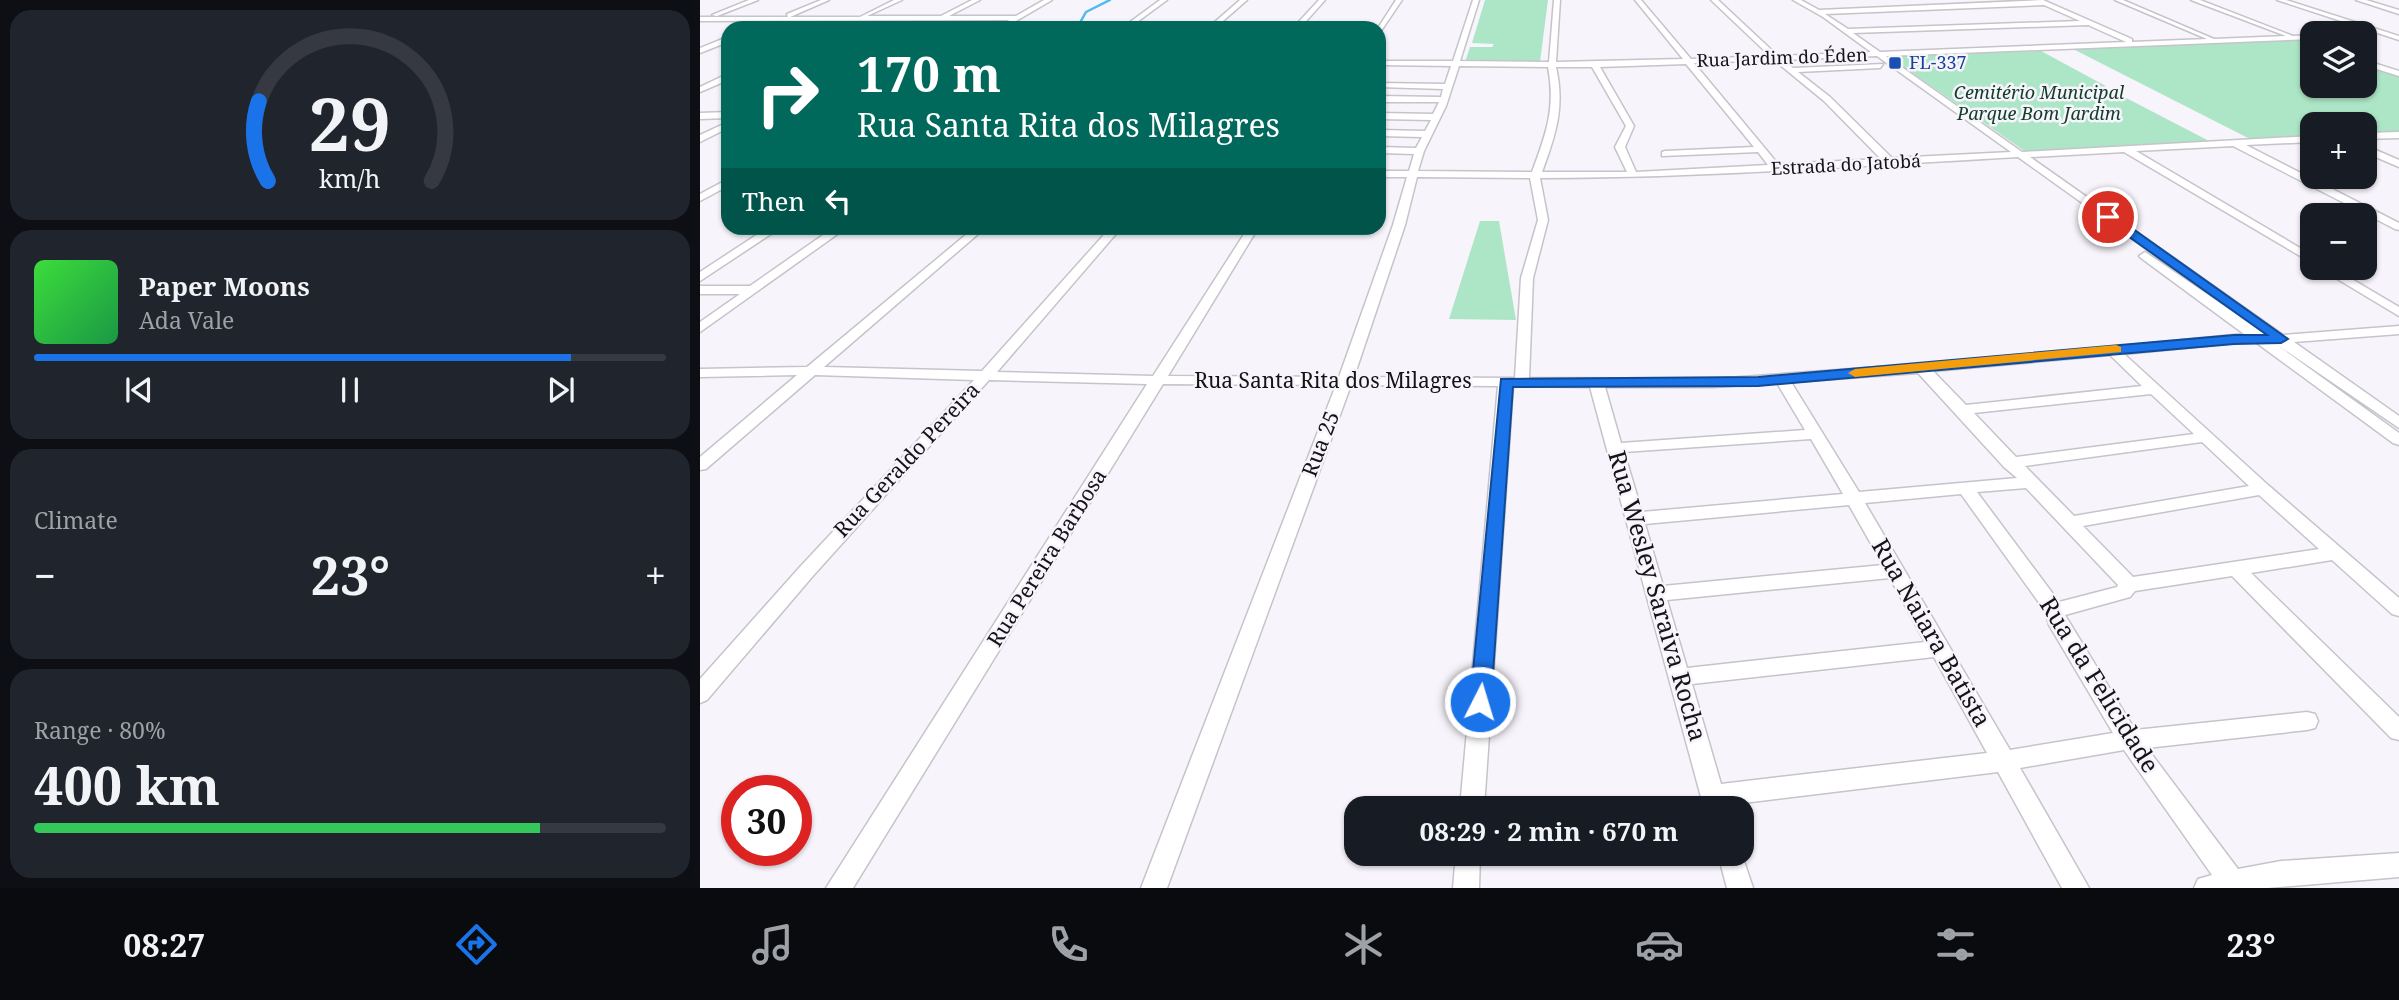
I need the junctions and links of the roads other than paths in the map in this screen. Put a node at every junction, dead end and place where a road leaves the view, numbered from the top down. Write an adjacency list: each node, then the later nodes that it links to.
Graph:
1 (755, 0): 33 (street)
2 (826, 0): 31 (street)
3 (899, 0): 32 (street)
4 (976, 0): 29 (street)
5 (1049, 0): 30 (street)
6 (1164, 0): 39 (street)
7 (1244, 0): 40 (street)
8 (1322, 0): 41 (street)
9 (1399, 0): 42 (street)
10 (1476, 0): 81 (street, Rua 25)
11 (1557, 0): 75 (street)
12 (1638, 0): 71 (street)
13 (1714, 0): 70 (street)
14 (1796, 0): 25 (street)
15 (1877, 0): 24 (street)
16 (1958, 0): 23 (street)
17 (2118, 0): 58 (street)
18 (2194, 0): 53 (street)
19 (2202, 0): 54 (street)
20 (2280, 0): 51 (street)
21 (2360, 0): 26 (street)
22 (2041, 2): 23 (street); 27 (street)
23 (1970, 6): 24 (street); 46 (street)
24 (1893, 9): 25 (street); 47 (street)
25 (1811, 10): 43 (street); 69 (street)
26 (2399, 12)
27 (2065, 13): 28 (street); 44 (street)
28 (2039, 14)
29 (940, 18): 30 (street); 32 (street); 37 (street)
30 (1018, 18): 38 (street)
31 (780, 19): 32 (street); 33 (street); 35 (street)
32 (856, 19): 36 (street)
33 (701, 20)
34 (1844, 20): 43 (street)
35 (775, 21)
36 (852, 21)
37 (934, 21)
38 (1013, 21)
39 (1135, 21)
40 (1219, 21)
41 (1302, 21)
42 (1386, 21)
43 (1831, 21): 48 (street)
44 (2087, 23): 45 (street); 64 (street)
45 (2046, 24): 46 (street); 65 (street)
46 (2006, 25): 47 (street); 52 (street)
47 (1924, 28): 48 (street); 55 (street)
48 (1845, 31): 61 (street)
49 (2399, 33): 51 (street)
50 (2377, 34): 51 (street)
51 (2385, 34): 56 (street)
52 (2024, 35)
53 (2300, 36)
54 (2300, 36)
55 (1941, 38)
56 (2399, 38)
57 (2300, 39): 58 (street, Rua Jardim do Éden)
58 (2217, 40): 64 (street, Rua Jardim do Éden)
59 (1873, 41): 61 (street)
60 (2036, 41): 66 (street)
61 (1859, 42): 69 (street)
62 (721, 43): 67 (street)
63 (1951, 44): 68 (street)
64 (2134, 44): 65 (street, Rua Jardim do Éden)
65 (2089, 45): 66 (street, Rua Jardim do Éden)
66 (2049, 47): 68 (street, Rua Jardim do Éden)
67 (700, 51)
68 (1961, 51): 69 (street, Rua Jardim do Éden)
69 (1871, 54): 70 (street, Rua Jardim do Éden); 76 (street); 103 (street)
70 (1776, 58): 71 (street, Rua Jardim do Éden); 77 (street)
71 (1688, 61): 74 (street, Rua Jardim do Éden); 97 (street)
72 (2377, 64): 78 (street)
73 (1386, 65): 81 (street, Rua Jardim do Éden)
74 (1595, 65): 75 (street, Rua Jardim do Éden); 111 (street)
75 (1552, 66): 81 (street, Rua Jardim do Éden); 110 (street)
76 (1880, 66): 77 (street); 104 (street)
77 (1790, 70): 105 (street)
78 (2399, 72)
79 (1386, 73): 81 (street)
80 (721, 80): 83 (street)
81 (1450, 81): 82 (street); 84 (street); 88 (street, Rua 25)
82 (1386, 85)
83 (700, 90)
84 (1386, 97)
85 (700, 114): 86 (street)
86 (721, 114)
87 (1386, 116): 88 (street)
88 (1436, 117): 91 (street, Rua 25)
89 (721, 128): 94 (street)
90 (1386, 133): 91 (street)
91 (1426, 134): 100 (street, Rua 25)
92 (2399, 135): 93 (street)
93 (2377, 136)
94 (700, 139)
95 (2300, 140): 96 (street, Estrada do Jatobá)
96 (2236, 144): 99 (street, Estrada do Jatobá); 114 (street)
97 (1760, 149): 101 (street); 107 (street)
98 (1386, 150): 100 (street)
99 (2127, 150): 103 (street, Estrada do Jatobá); 120 (street)
100 (1419, 151): 109 (street, Rua 25)
101 (1665, 154)
102 (2377, 154): 106 (street)
103 (2022, 155): 104 (street, Estrada do Jatobá); 129 (street)
104 (2007, 156): 105 (street, Estrada do Jatobá); 128 (street)
105 (1889, 162): 107 (street, Estrada do Jatobá)
106 (2399, 164)
107 (1777, 169): 111 (street, Estrada do Jatobá)
108 (1386, 174): 109 (street, Estrada do Jatobá)
109 (1413, 174): 110 (street, Estrada do Jatobá); 137 (street, Rua 25)
110 (1536, 175): 111 (street, Estrada do Jatobá); 138 (street)
111 (1633, 175)
112 (721, 186): 113 (street)
113 (700, 198)
114 (2399, 227)
115 (764, 235): 121 (street)
116 (830, 235): 124 (street)
117 (972, 235): 132 (street)
118 (1110, 235): 134 (street, Rua Geraldo Pereira)
119 (1250, 235): 135 (street, Rua Pereira Barbosa)
120 (2300, 253)
121 (700, 278)
122 (2345, 280): 125 (street)
123 (700, 290): 124 (street)
124 (752, 290): 126 (street)
125 (2399, 312)
126 (700, 328)
127 (2399, 330): 129 (street, Rua Santa Rita dos Milagres)
128 (2259, 338): 129 (street, Rua Santa Rita dos Milagres); 130 (street, Rua Santa Rita dos Milagres); 145 (street)
129 (2281, 339): 142 (street)
130 (2112, 350): 131 (street, Rua Santa Rita dos Milagres); 140 (street)
131 (1920, 367): 136 (street, Rua Santa Rita dos Milagres); 141 (street)
132 (809, 371): 133 (street, Rua Santa Rita dos Milagres); 134 (street, Rua Santa Rita dos Milagres); 148 (street)
133 (700, 373)
134 (986, 375): 135 (street, Rua Santa Rita dos Milagres); 164 (street, Rua Geraldo Pereira)
135 (1159, 380): 137 (street, Rua Santa Rita dos Milagres); 176 (street, Rua Pereira Barbosa)
136 (1783, 380): 139 (street, Rua Santa Rita dos Milagres); 143 (street, Rua Naiara Batista)
137 (1345, 382): 138 (street, Rua Santa Rita dos Milagres); 177 (street, Rua 25)
138 (1514, 383): 139 (street, Rua Santa Rita dos Milagres); 169 (street)
139 (1597, 384): 146 (street, Rua Wesley Saraiva Rocha)
140 (2155, 389): 141 (street); 144 (street)
141 (1960, 410): 147 (street)
142 (2399, 423)
143 (1815, 434): 146 (street); 152 (street, Rua Naiara Batista)
144 (2208, 437): 147 (street); 151 (street)
145 (2399, 440)
146 (1615, 449): 153 (street, Rua Wesley Saraiva Rocha)
147 (2010, 463): 149 (street)
148 (700, 465)
149 (2030, 482): 150 (street); 154 (street)
150 (1965, 488): 152 (street); 161 (street, Rua da Felicidade)
151 (2262, 489): 154 (street); 155 (street)
152 (1854, 498): 153 (street); 157 (street, Rua Naiara Batista)
153 (1635, 519): 159 (street, Rua Wesley Saraiva Rocha)
154 (2069, 523): 158 (street)
155 (2336, 554): 156 (street); 160 (street)
156 (2236, 569): 158 (street); 166 (street)
157 (1894, 571): 159 (street); 162 (street, Rua Naiara Batista)
158 (2129, 585): 161 (street)
159 (1657, 594): 163 (street, Rua Wesley Saraiva Rocha)
160 (2399, 609)
161 (2054, 610): 167 (street, Rua da Felicidade)
162 (1940, 648): 163 (street); 168 (street, Rua Naiara Batista)
163 (1681, 677): 170 (street, Rua Wesley Saraiva Rocha)
164 (700, 694)
165 (2307, 721): 167 (street)
166 (2399, 731)
167 (2129, 740): 168 (street); 175 (street, Rua da Felicidade)
168 (2005, 761): 171 (street); 180 (street, Rua Naiara Batista)
169 (1473, 796)
170 (1713, 796)
171 (1754, 796)
172 (2399, 865): 175 (street)
173 (1467, 866): 178 (street)
174 (1734, 866): 179 (street)
175 (2233, 883): 181 (street)
176 (839, 888)
177 (1154, 888)
178 (1465, 888)
179 (1740, 888)
180 (2076, 888)
181 (2207, 888)

